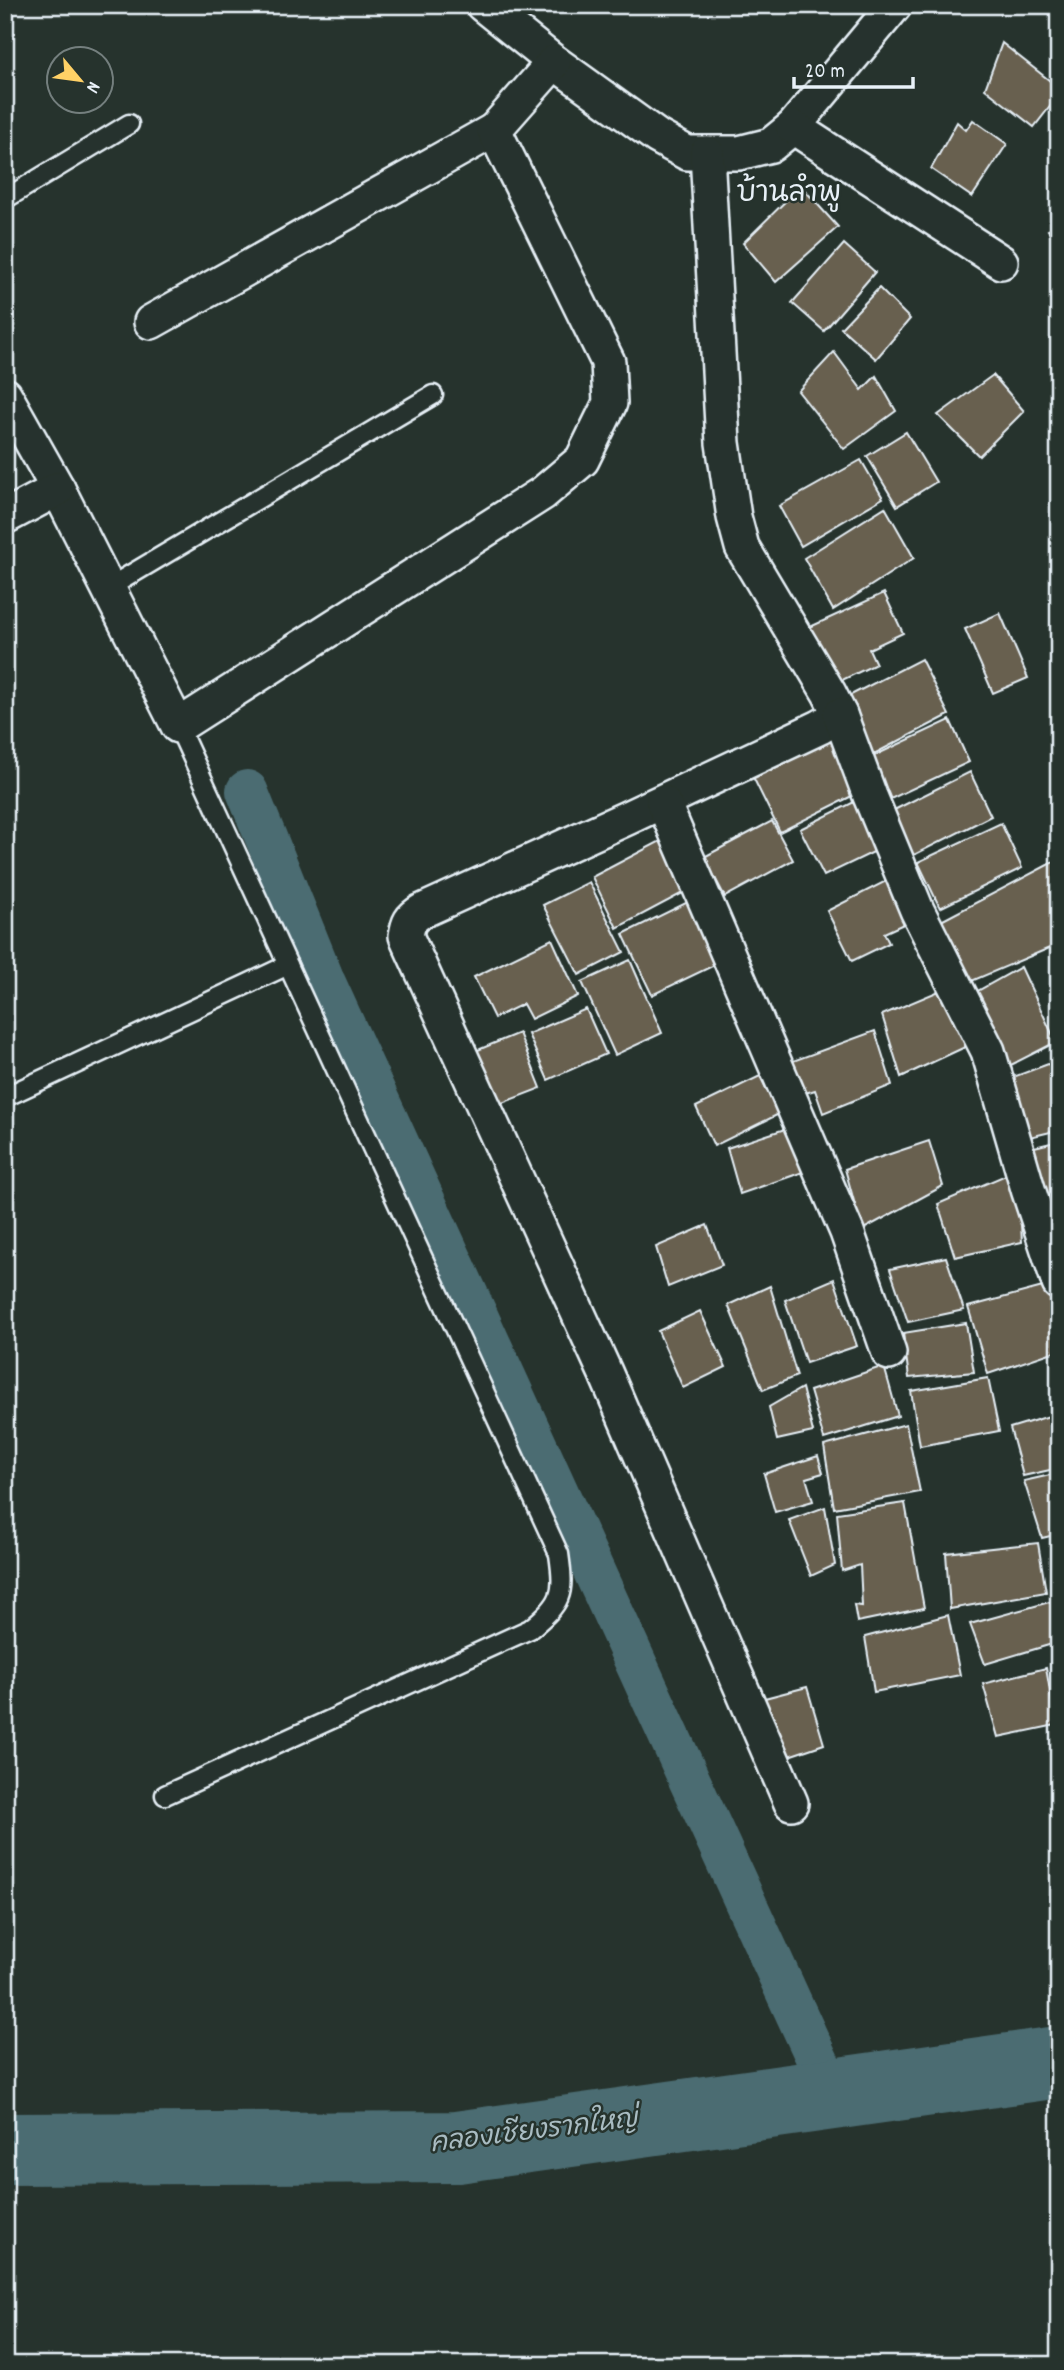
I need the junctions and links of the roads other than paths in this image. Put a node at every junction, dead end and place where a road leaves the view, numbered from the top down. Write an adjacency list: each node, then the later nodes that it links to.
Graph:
1 (483, 5): 3 (street)
2 (894, 5): 5 (street)
3 (554, 62): 6 (street); 7 (street)
4 (129, 124): 8 (lane)
5 (793, 127): 7 (street); 9 (street)
6 (494, 131): 10 (street); 17 (street)
7 (707, 153): 16 (street)
8 (5, 199)
9 (1001, 262)
10 (151, 322)
11 (5, 395): 13 (street)
12 (433, 395): 15 (lane)
13 (58, 489): 14 (street); 15 (street)
14 (5, 517)
15 (108, 588): 17 (street)
16 (840, 715): 18 (street); 21 (street)
17 (178, 726): 19 (lane)
18 (663, 802): 22 (street); 24 (street)
19 (288, 965): 20 (lane); 23 (lane)
20 (5, 1097)
21 (1059, 1283)
22 (889, 1353)
23 (165, 1795)
24 (791, 1803)

